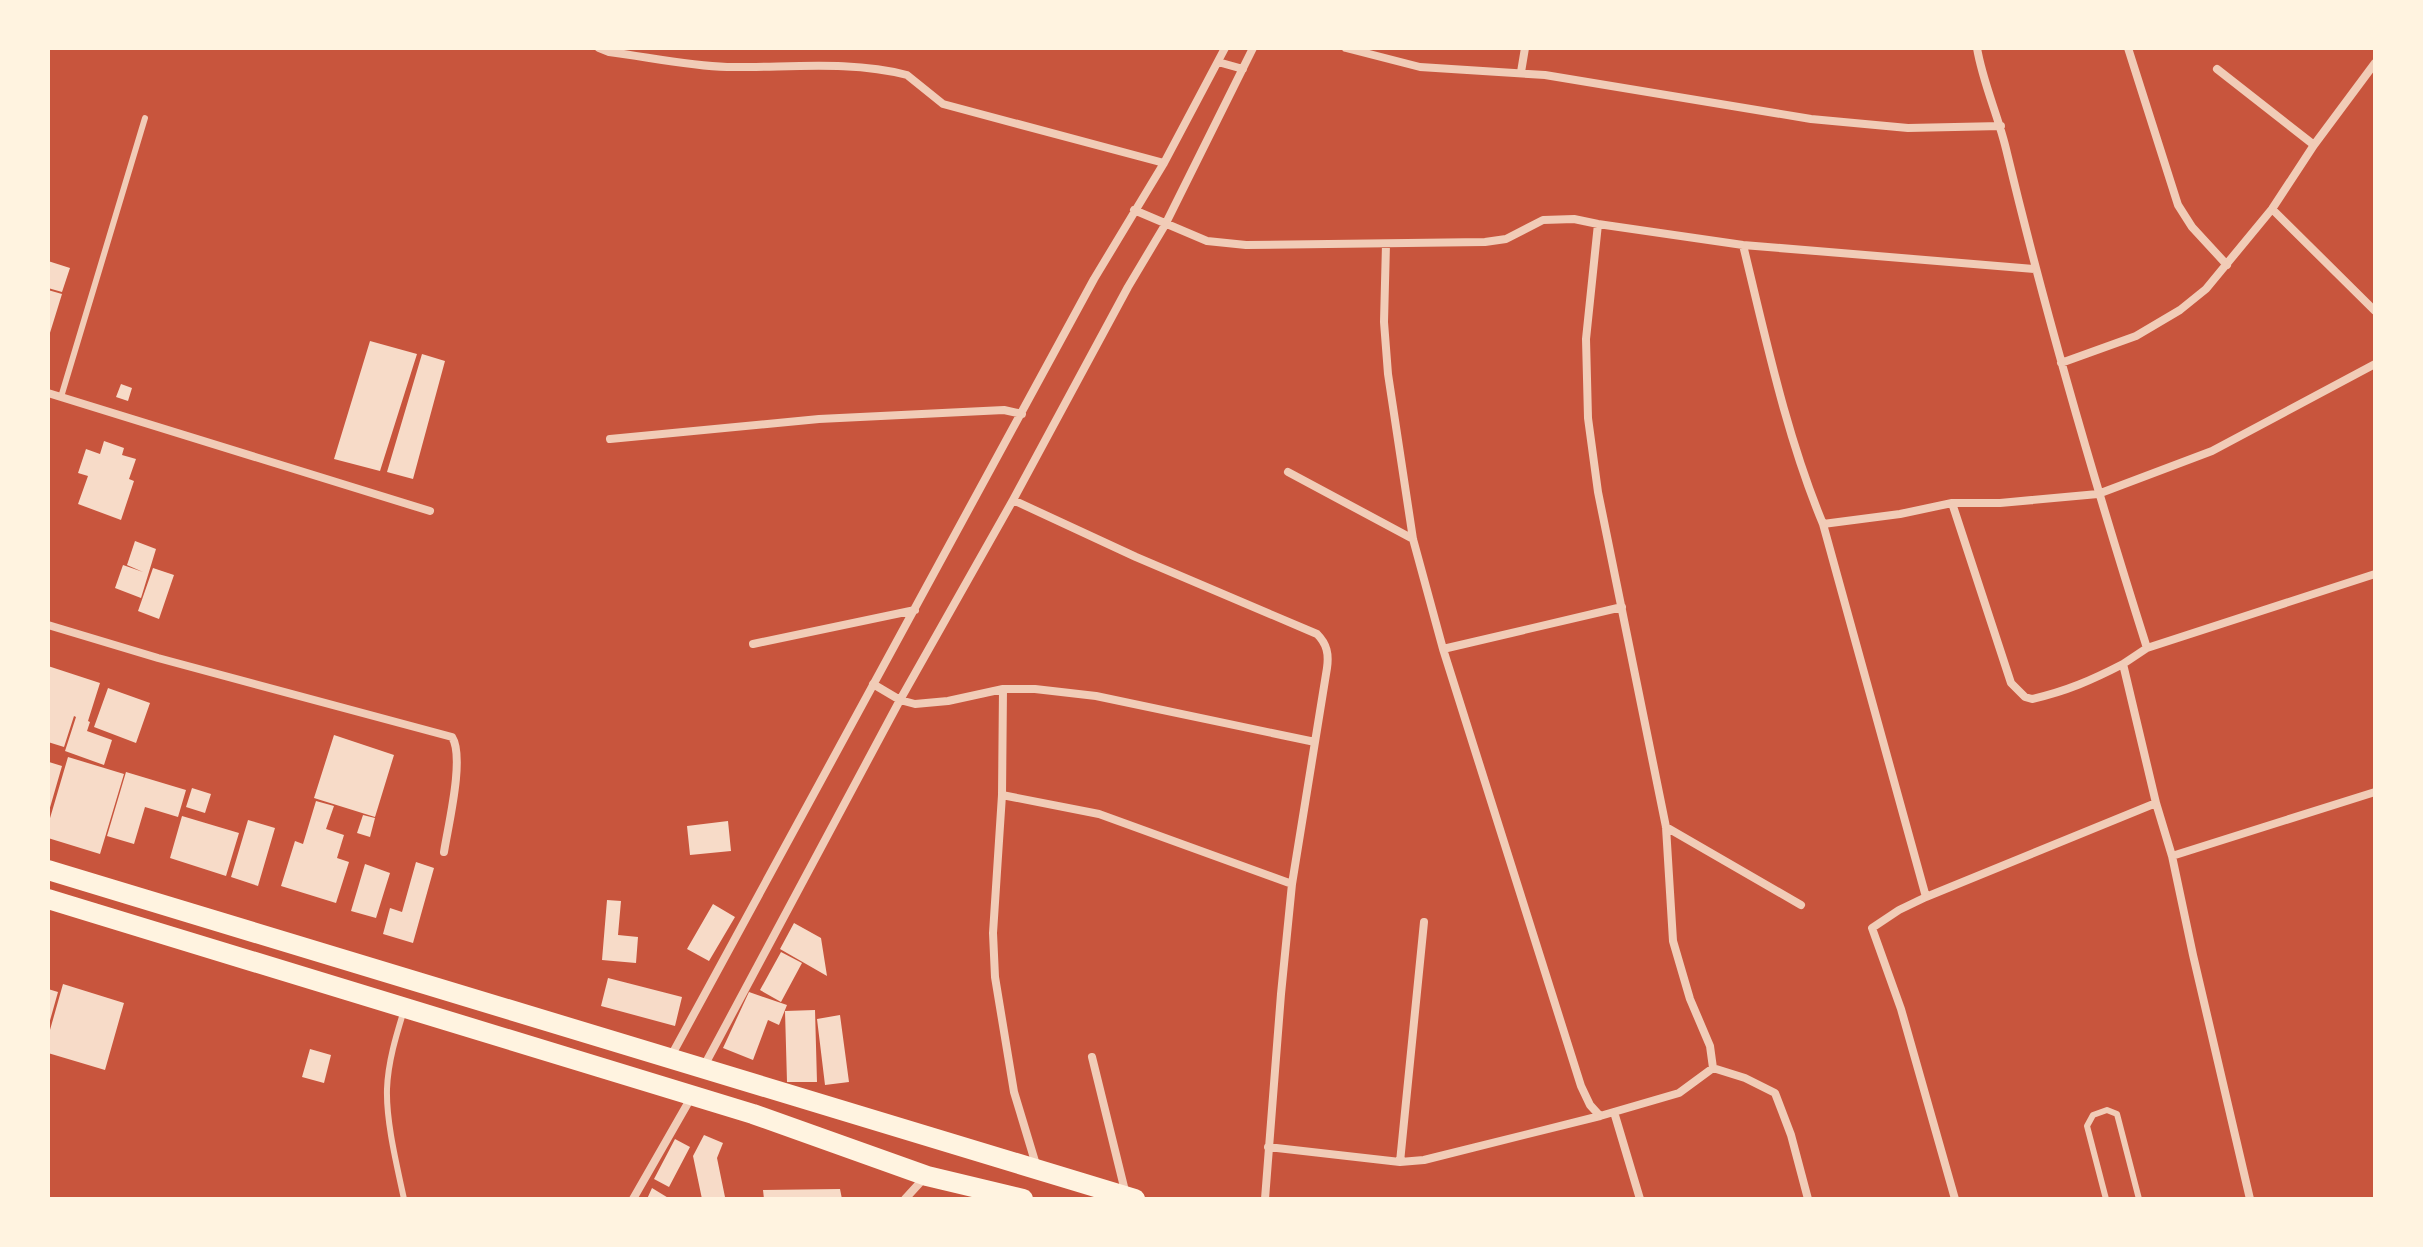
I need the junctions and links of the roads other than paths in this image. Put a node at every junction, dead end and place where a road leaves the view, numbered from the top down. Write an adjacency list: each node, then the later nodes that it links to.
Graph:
1 (599, 48): 16 (street)
2 (1225, 48): 8 (street)
3 (1253, 48): 10 (street)
4 (1346, 48): 12 (street)
5 (1525, 48): 12 (street)
6 (1977, 48): 14 (street)
7 (2128, 48): 23 (street)
8 (1220, 62): 10 (street); 16 (street)
9 (2375, 63): 15 (street)
10 (1241, 68): 19 (street)
11 (2217, 69): 15 (street)
12 (1521, 72): 14 (street)
13 (145, 118): 29 (lane)
14 (2001, 126): 24 (street)
15 (2314, 145): 17 (street)
16 (1164, 163): 18 (street)
17 (2272, 209): 23 (street); 25 (street)
18 (1136, 211): 19 (street); 30 (street)
19 (1162, 224): 21 (street); 34 (street)
20 (1598, 224): 21 (street); 22 (street); 40 (street)
21 (1386, 244): 38 (street)
22 (1743, 245): 24 (street); 37 (street)
23 (2227, 265): 26 (street)
24 (2035, 269): 26 (street)
25 (2375, 311)
26 (2061, 363): 33 (street)
27 (2375, 364): 33 (street)
28 (48, 393): 29 (street)
29 (61, 397): 36 (street)
30 (1022, 414): 31 (street); 41 (street)
31 (610, 439)
32 (1288, 472): 38 (street)
33 (2098, 494): 35 (street); 44 (street)
34 (1013, 500): 49 (street); 50 (street)
35 (1952, 503): 37 (street); 46 (street)
36 (430, 511)
37 (1823, 524): 59 (street)
38 (1413, 539): 45 (street)
39 (2375, 574): 44 (street)
40 (1622, 607): 45 (street); 54 (street)
41 (915, 610): 43 (street); 47 (street)
42 (48, 625): 55 (street)
43 (753, 644)
44 (2147, 648): 46 (street)
45 (1443, 649): 69 (street)
46 (2123, 664): 53 (street)
47 (875, 685): 49 (street); 65 (street)
48 (1003, 689): 49 (street); 50 (street); 52 (street)
49 (898, 699): 65 (street)
50 (1315, 742): 58 (street)
51 (2375, 792): 56 (street)
52 (1002, 795): 58 (street); 72 (street)
53 (2156, 803): 56 (street); 59 (street)
54 (1666, 827): 61 (street); 66 (street)
55 (444, 852)
56 (2172, 856): 86 (street)
57 (48, 870): 65 (main road)
58 (1292, 884): 70 (street)
59 (1926, 897): 83 (street)
60 (48, 899): 63 (main road)
61 (1801, 905)
62 (1424, 922): 71 (street)
63 (405, 1007): 67 (main road); 75 (lane)
64 (1092, 1057): 74 (street)
65 (686, 1064): 72 (main road)
66 (1713, 1068): 68 (street); 82 (street)
67 (689, 1094): 73 (main road); 76 (street)
68 (1614, 1112): 69 (street); 81 (street)
69 (1600, 1116): 71 (street)
70 (1268, 1147): 71 (street); 80 (street)
71 (1400, 1162)
72 (1043, 1171): 74 (main road); 79 (main road)
73 (927, 1176): 77 (street); 78 (main road)
74 (1128, 1198)
75 (404, 1199)
76 (633, 1199)
77 (905, 1199)
78 (1023, 1199)
79 (1102, 1199)
80 (1265, 1199)
81 (1640, 1199)
82 (1808, 1199)
83 (1955, 1199)
84 (2106, 1199): 85 (lane)
85 (2139, 1199)
86 (2250, 1199)

